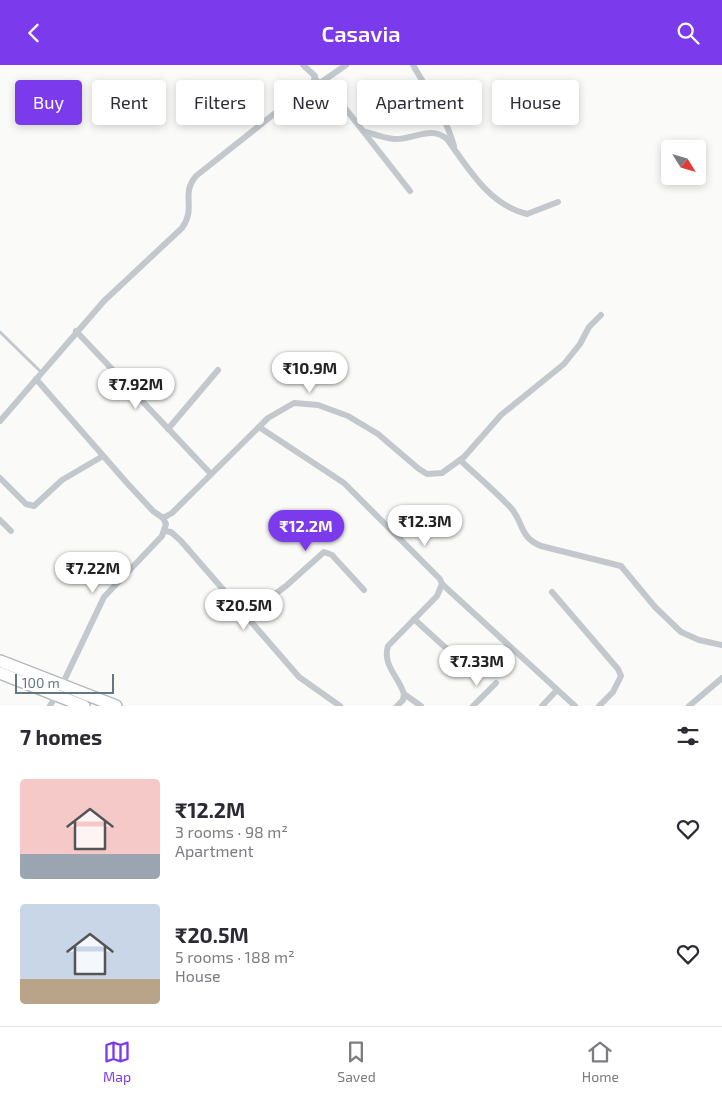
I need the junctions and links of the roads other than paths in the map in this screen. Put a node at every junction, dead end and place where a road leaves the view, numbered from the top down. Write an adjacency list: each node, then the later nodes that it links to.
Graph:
1 (303, 65): 4 (street)
2 (346, 65): 5 (street)
3 (413, 65): 9 (street)
4 (317, 80)
5 (320, 80)
6 (347, 111): 8 (street)
7 (274, 114): 13 (street)
8 (363, 131): 9 (street); 10 (street)
9 (454, 149): 11 (street)
10 (410, 191)
11 (558, 202)
12 (601, 315): 22 (street)
13 (76, 331): 16 (street); 20 (street)
14 (0, 332): 16 (lane)
15 (218, 370): 20 (street)
16 (42, 372): 17 (street)
17 (36, 379): 18 (street); 21 (street)
18 (0, 421)
19 (260, 427): 22 (street); 23 (street); 29 (street)
20 (168, 429): 23 (street)
21 (103, 456): 24 (street); 25 (street)
22 (460, 460): 34 (street)
23 (210, 473): 25 (street)
24 (0, 478)
25 (163, 518): 28 (street)
26 (0, 520): 27 (street)
27 (11, 531)
28 (165, 531): 32 (street); 40 (street)
29 (442, 584): 33 (street); 41 (street)
30 (364, 590): 32 (street)
31 (552, 592): 52 (street)
32 (245, 616): 46 (street)
33 (414, 619): 35 (street); 42 (street)
34 (722, 645)
35 (459, 660)
36 (0, 661): 40 (highway)
37 (0, 673): 40 (highway)
38 (722, 678): 53 (street)
39 (496, 683): 49 (street)
40 (59, 690): 43 (street); 44 (highway); 45 (highway)
41 (557, 690): 50 (street); 51 (street)
42 (404, 694): 47 (street); 48 (street)
43 (50, 706)
44 (84, 706)
45 (116, 706)
46 (340, 706)
47 (397, 706)
48 (422, 706)
49 (473, 706)
50 (542, 706)
51 (575, 706)
52 (599, 706)
53 (689, 706)

